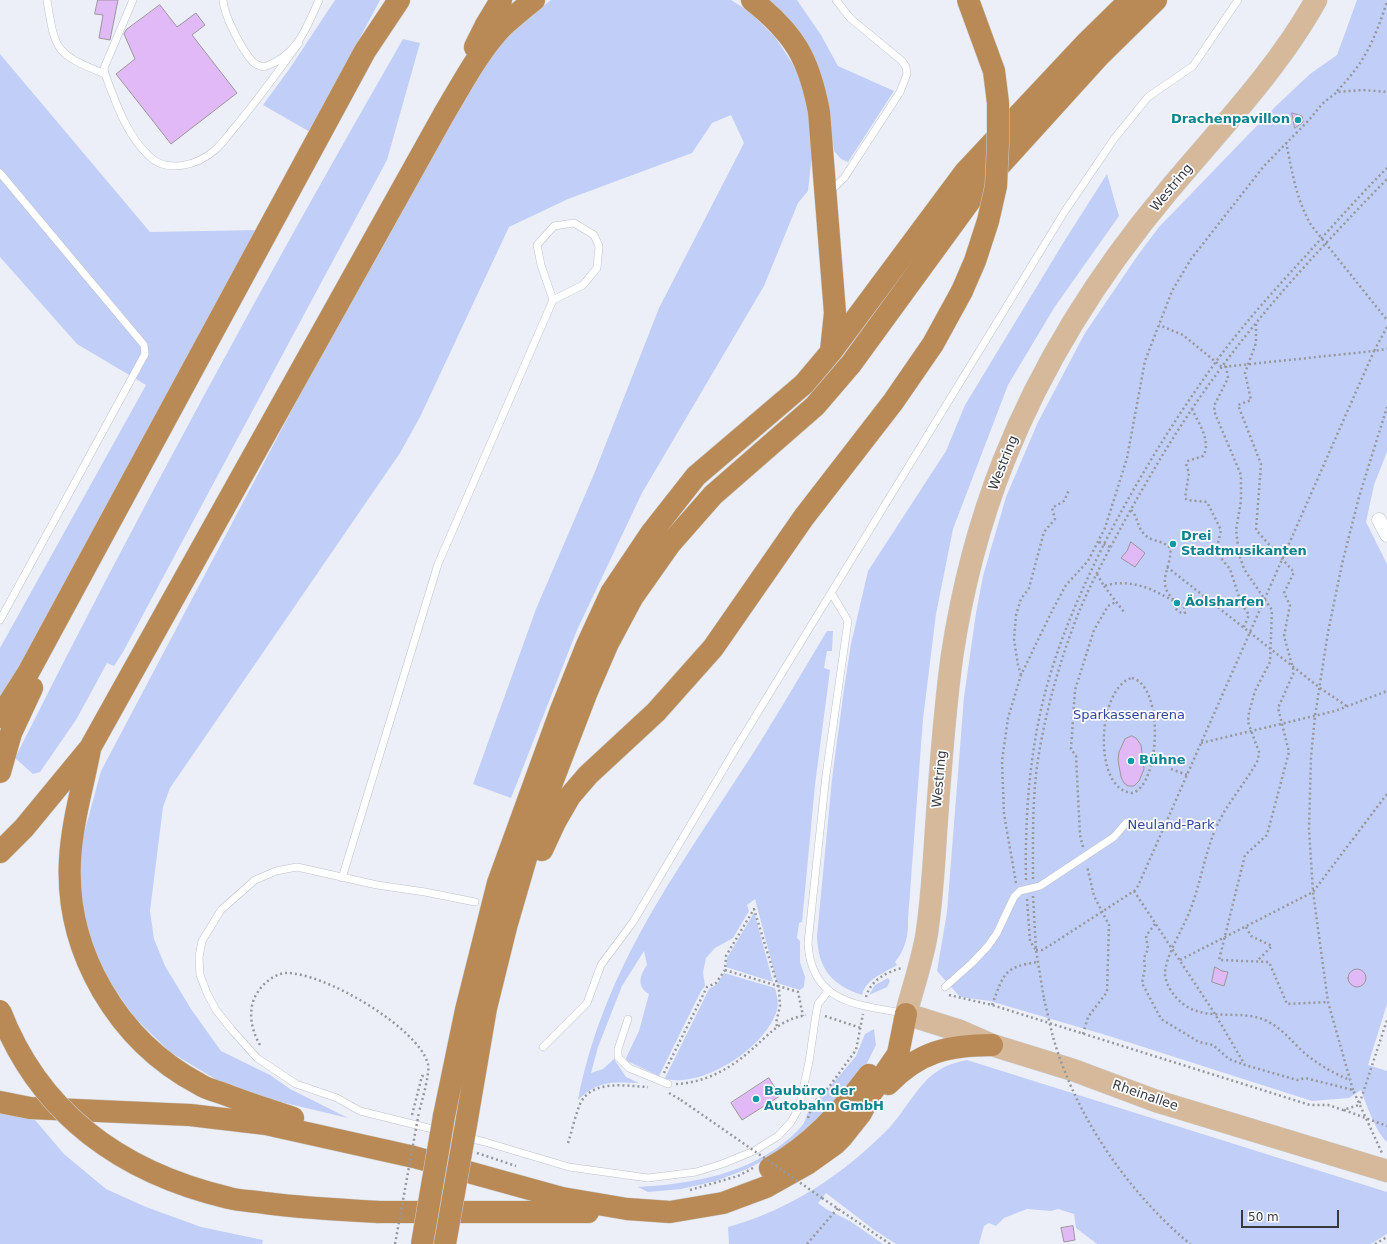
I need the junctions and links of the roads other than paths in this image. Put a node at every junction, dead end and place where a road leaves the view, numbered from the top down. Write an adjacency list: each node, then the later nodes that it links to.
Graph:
1 (47, 0): 16 (lane)
2 (133, 0): 16 (lane)
3 (223, 0): 15 (lane)
4 (319, 0): 15 (lane)
5 (399, 0): 23 (highway)
6 (501, 0): 17 (highway)
7 (534, 0): 17 (highway)
8 (752, 0): 19 (highway)
9 (836, 0): 19 (lane)
10 (968, 0): 34 (highway, bridge)
11 (1130, 0): 21 (highway)
12 (1156, 0): 34 (highway)
13 (1238, 0): 25 (lane)
14 (1316, 0): 38 (main road, Westring)
15 (299, 43): 16 (lane)
16 (105, 74)
17 (444, 114): 28 (highway)
18 (0, 173): 26 (lane)
19 (826, 195): 21 (highway)
20 (553, 300): 20 (lane); 32 (lane)
21 (831, 352): 49 (highway, bridge)
22 (1379, 520): 24 (street)
23 (105, 531): 27 (highway); 29 (highway)
24 (1387, 535)
25 (832, 594): 36 (lane); 41 (lane)
26 (0, 620)
27 (0, 717)
28 (90, 748): 31 (highway); 46 (highway)
29 (0, 772)
30 (1126, 823): 35 (lane)
31 (0, 852)
32 (342, 878): 33 (lane); 36 (lane)
33 (475, 902)
34 (506, 927): 50 (highway, bridge)
35 (945, 987)
36 (828, 991): 38 (lane)
37 (0, 1012): 48 (highway, bridge)
38 (906, 1014): 40 (main road, Rheinallee); 45 (highway); 46 (highway)
39 (628, 1019): 42 (lane)
40 (992, 1045): 45 (highway); 47 (main road, Rheinallee)
41 (543, 1047)
42 (667, 1087)
43 (0, 1094): 46 (highway)
44 (0, 1102): 48 (highway)
45 (861, 1113): 48 (highway)
46 (304, 1121)
47 (1386, 1165)
48 (649, 1211)
49 (422, 1244)
50 (445, 1244)

